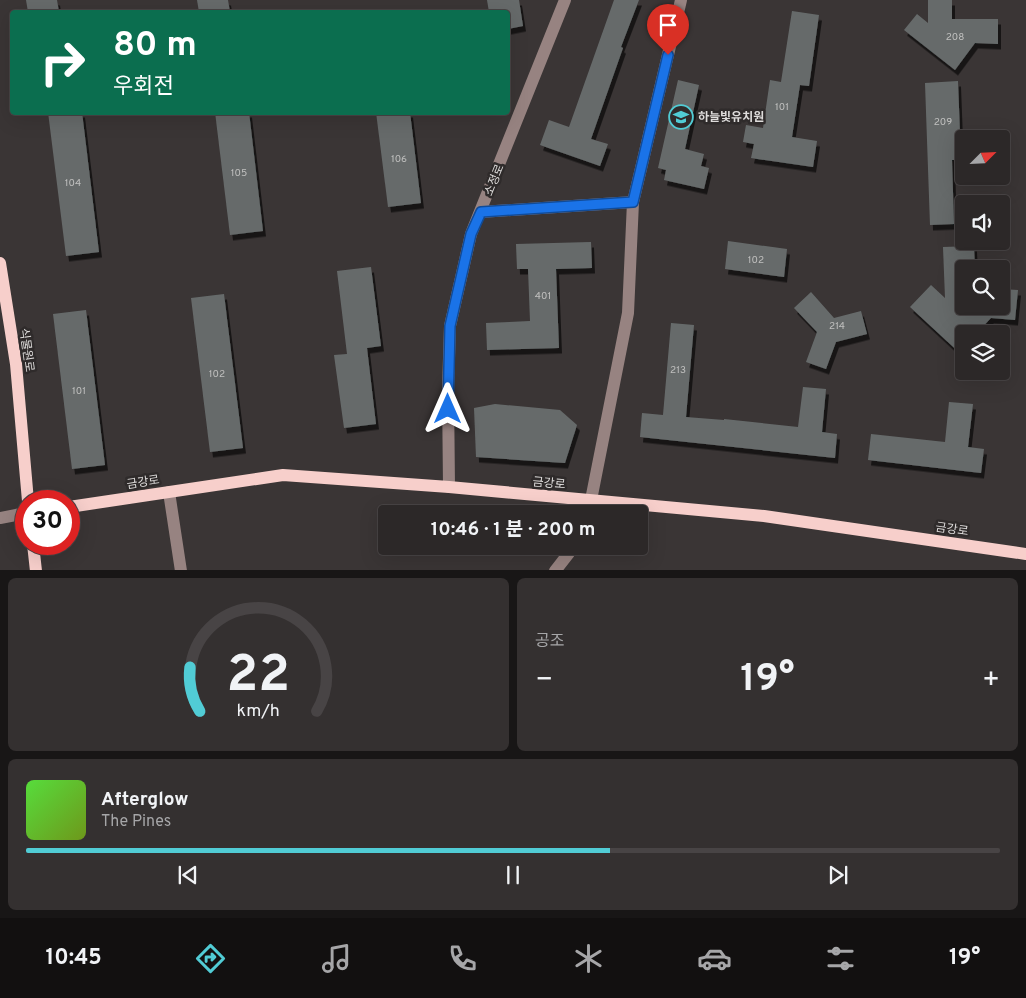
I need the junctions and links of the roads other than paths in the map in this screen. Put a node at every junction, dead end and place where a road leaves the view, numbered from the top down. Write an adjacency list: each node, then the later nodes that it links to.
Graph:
1 (565, 0): 4 (street, 소정로)
2 (681, 0): 3 (street)
3 (633, 202): 4 (street); 9 (street)
4 (481, 212): 6 (street, 소정로)
5 (0, 263): 7 (main road, 식물원로)
6 (449, 487): 8 (main road, 금강로); 9 (main road, 금강로)
7 (27, 490)
8 (169, 492): 10 (main road, 금강로); 19 (street)
9 (591, 500): 11 (street); 14 (main road, 금강로)
10 (80, 505)
11 (588, 505)
12 (15, 515): 13 (street)
13 (0, 518)
14 (1026, 554)
15 (34, 555): 18 (main road)
16 (568, 555): 17 (street)
17 (560, 568)
18 (36, 570)
19 (181, 570)

